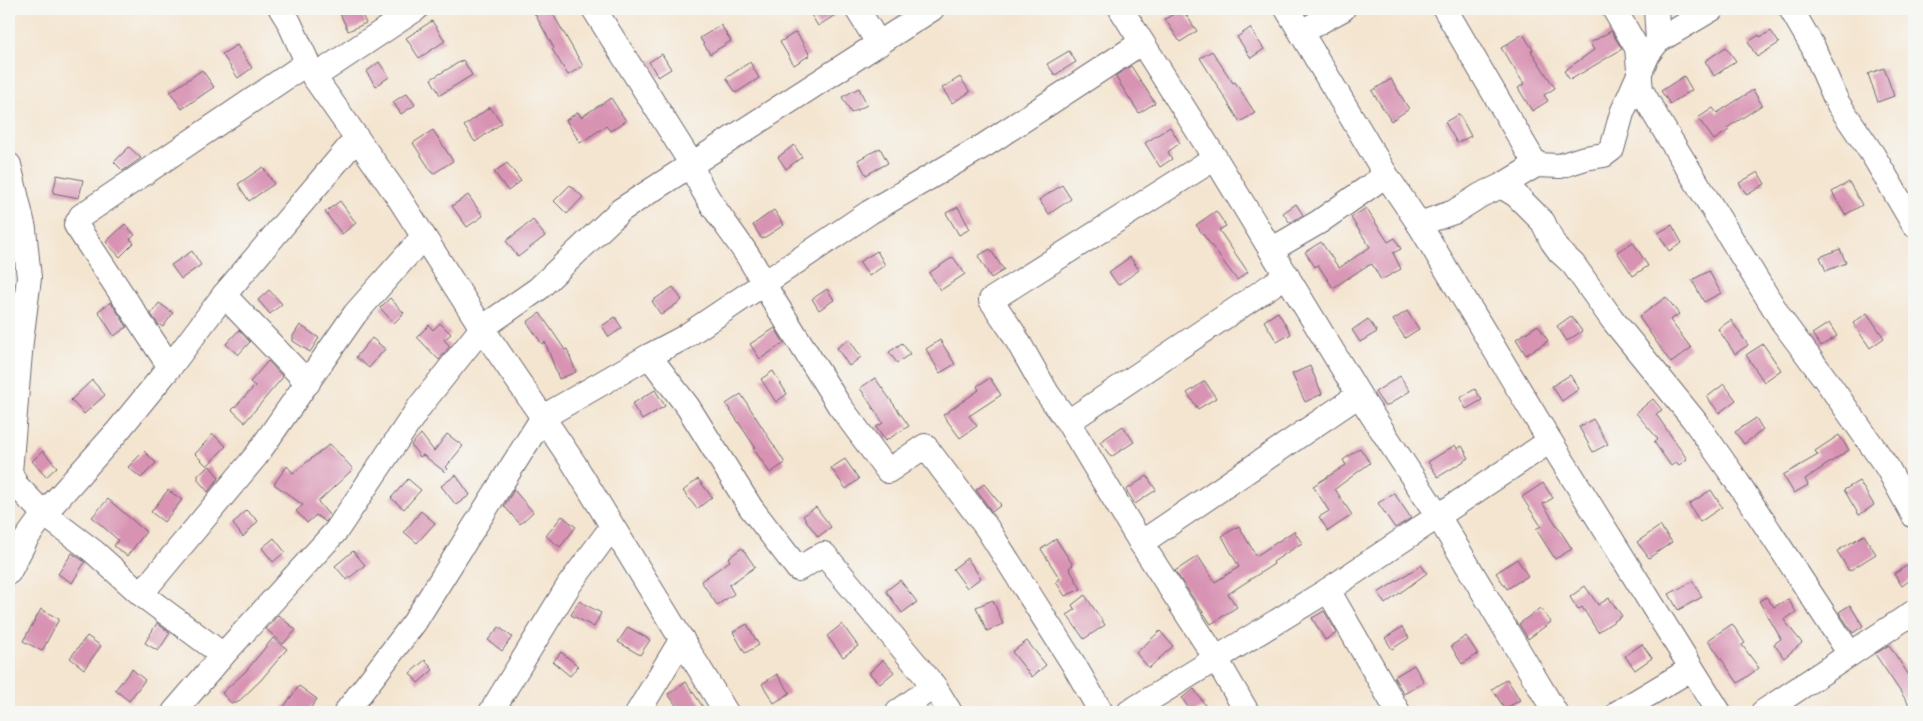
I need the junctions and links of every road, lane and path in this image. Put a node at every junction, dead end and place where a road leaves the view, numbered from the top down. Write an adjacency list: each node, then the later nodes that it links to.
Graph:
1 (280, 9): 18 (street)
2 (416, 9): 18 (street)
3 (594, 9): 22 (street)
4 (857, 9): 17 (street)
5 (932, 9): 17 (street)
6 (1121, 9): 16 (street)
7 (1288, 9): 14 (street)
8 (1343, 9): 14 (street)
9 (1445, 9): 24 (street)
10 (1614, 9): 19 (street)
11 (1656, 9): 15 (street)
12 (1712, 9): 15 (street)
13 (1791, 9): 28 (street)
14 (1301, 32): 25 (street)
15 (1658, 41): 19 (street)
16 (1141, 43): 21 (street); 32 (street)
17 (879, 44): 22 (street)
18 (310, 70): 20 (street); 36 (street)
19 (1640, 73): 24 (street); 44 (street)
20 (356, 139): 29 (street); 33 (street)
21 (1215, 158): 30 (street); 40 (street)
22 (692, 163): 32 (street); 34 (street)
23 (9, 165): 42 (street)
24 (1536, 165): 26 (street)
25 (1386, 175): 27 (street); 30 (street)
26 (1501, 186): 27 (street); 52 (street)
27 (1419, 224): 41 (street)
28 (1914, 226)
29 (423, 237): 34 (street); 37 (street)
30 (1271, 250): 31 (street)
31 (1287, 276): 38 (street); 40 (street)
32 (764, 285): 35 (street); 64 (street)
33 (224, 295): 36 (street); 37 (street)
34 (482, 328): 39 (street); 53 (street)
35 (650, 356): 39 (street); 56 (street)
36 (170, 367): 42 (street)
37 (308, 383): 49 (street)
38 (1359, 395): 43 (street); 46 (street)
39 (543, 417): 45 (street); 58 (street)
40 (1068, 422): 46 (street)
41 (1550, 441): 43 (street); 55 (street)
42 (44, 514): 47 (street); 49 (street)
43 (1438, 516): 48 (street); 68 (street)
44 (1914, 516)
45 (612, 527): 51 (street); 59 (street)
46 (1141, 543): 54 (street)
47 (9, 572)
48 (1328, 590): 54 (street); 67 (street)
49 (141, 594): 53 (street)
50 (1914, 612): 52 (street)
51 (682, 639): 60 (street); 61 (street)
52 (1850, 654): 71 (street)
53 (223, 655): 57 (street)
54 (1215, 658): 65 (street); 66 (street)
55 (1691, 669): 69 (street); 70 (street)
56 (934, 686): 62 (street); 63 (street)
57 (174, 712)
58 (346, 712)
59 (491, 712)
60 (638, 712)
61 (726, 712)
62 (898, 712)
63 (950, 712)
64 (1101, 712)
65 (1128, 712)
66 (1247, 712)
67 (1398, 712)
68 (1555, 712)
69 (1619, 712)
70 (1719, 712)
71 (1763, 712)

